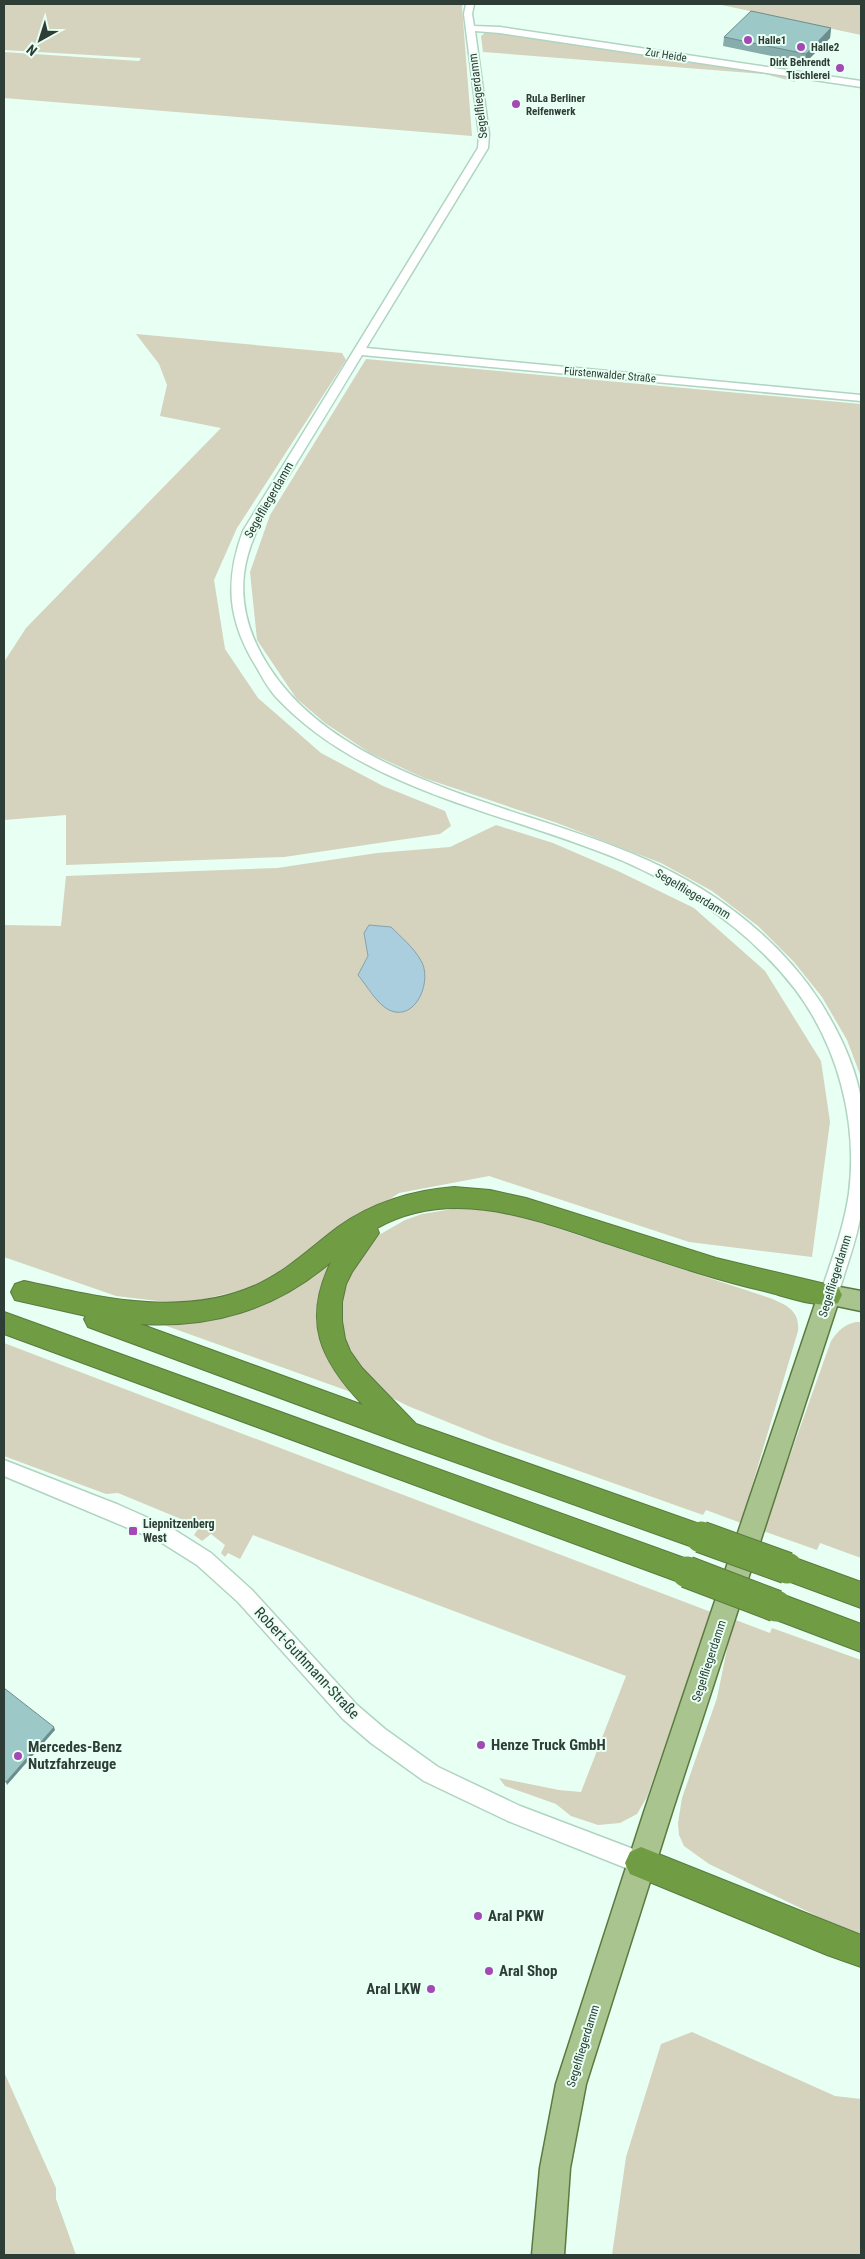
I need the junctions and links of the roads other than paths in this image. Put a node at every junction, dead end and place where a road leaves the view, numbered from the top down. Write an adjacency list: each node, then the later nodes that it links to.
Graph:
1 (470, 4): 2 (street, Segelfliegerdamm)
2 (470, 28): 3 (street, Zur Heide); 4 (street, Segelfliegerdamm)
3 (861, 84)
4 (359, 351): 5 (street, Fürstenwalder Straße); 8 (street, Segelfliegerdamm)
5 (861, 398)
6 (386, 1214): 7 (highway); 8 (highway); 11 (highway)
7 (14, 1289): 11 (highway)
8 (829, 1295): 9 (main road); 15 (main road, Segelfliegerdamm)
9 (861, 1301)
10 (4, 1323): 14 (highway, bridge)
11 (410, 1434): 13 (highway, bridge)
12 (4, 1468): 15 (street, Robert-Guthmann-Straße)
13 (861, 1595)
14 (861, 1638)
15 (641, 1864): 16 (highway); 17 (main road, Segelfliegerdamm)
16 (861, 1951)
17 (548, 2255)

